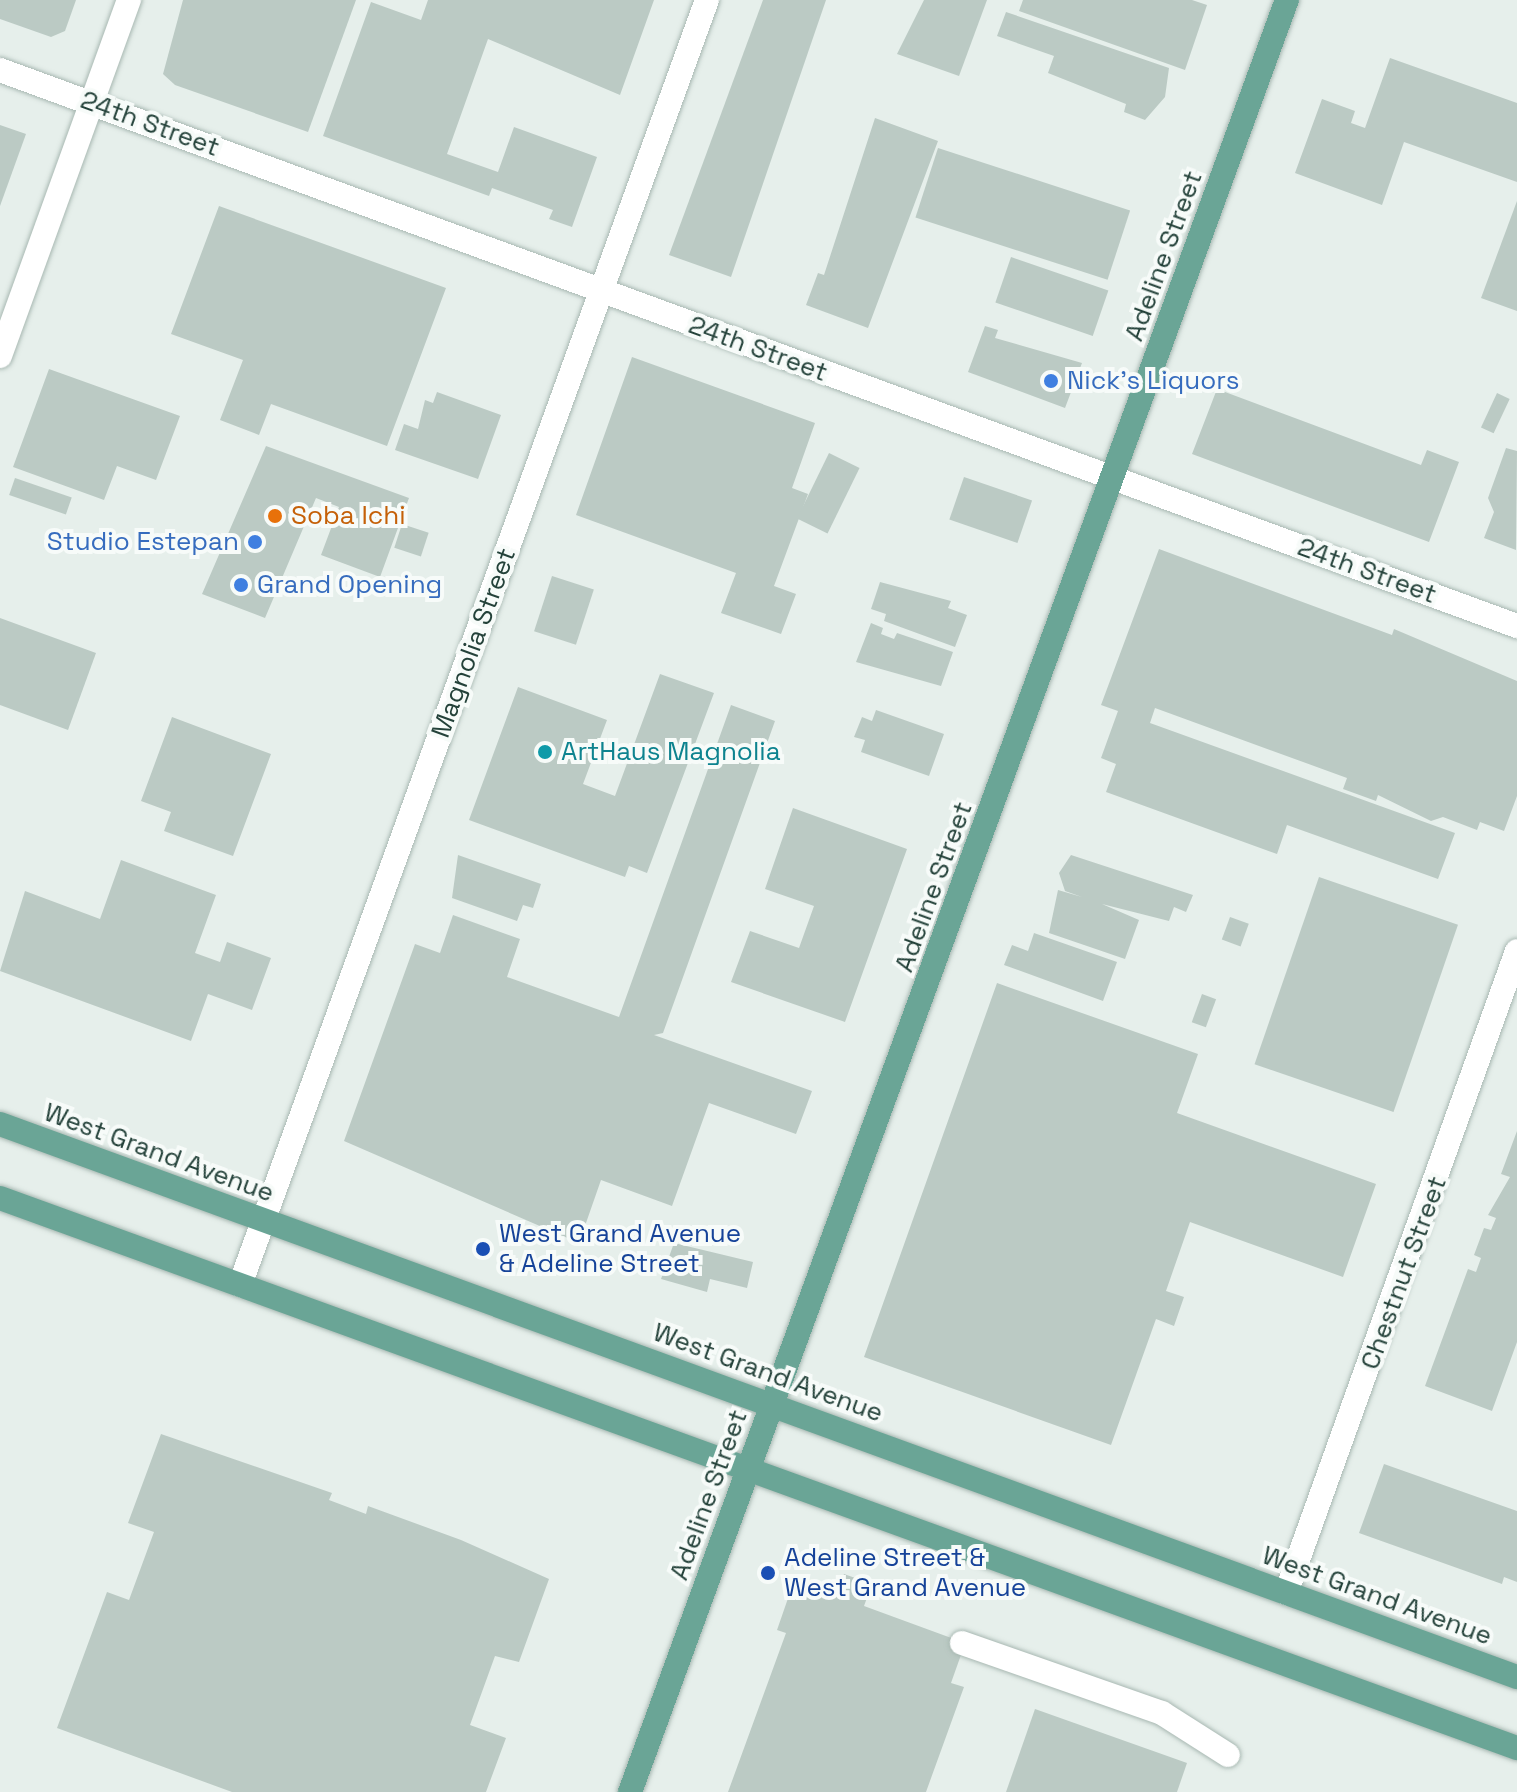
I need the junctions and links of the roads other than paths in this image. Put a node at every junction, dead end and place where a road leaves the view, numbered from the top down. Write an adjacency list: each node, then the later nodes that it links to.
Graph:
1 (129, 0): 5 (street)
2 (707, 0): 6 (street, Magnolia Street)
3 (1287, 0): 8 (main road, Adeline Street)
4 (0, 70): 5 (street, 24th Street)
5 (90, 102): 6 (street, 24th Street); 7 (street)
6 (598, 291): 8 (street, 24th Street); 13 (street, Magnolia Street)
7 (0, 356)
8 (1113, 478): 9 (street, 24th Street); 15 (main road, Adeline Street)
9 (1517, 626)
10 (1517, 951): 17 (street, Chestnut Street)
11 (0, 1124): 13 (main road, West Grand Avenue)
12 (0, 1198): 14 (main road)
13 (263, 1222): 14 (street, Magnolia Street); 15 (main road, West Grand Avenue)
14 (240, 1285): 16 (main road)
15 (772, 1404): 16 (main road, Adeline Street); 17 (main road, West Grand Avenue)
16 (749, 1468): 20 (main road); 22 (main road, Adeline Street)
17 (1286, 1593): 19 (main road, West Grand Avenue)
18 (962, 1643): 21 (street)
19 (1517, 1677)
20 (1517, 1748)
21 (1228, 1755)
22 (630, 1792)

